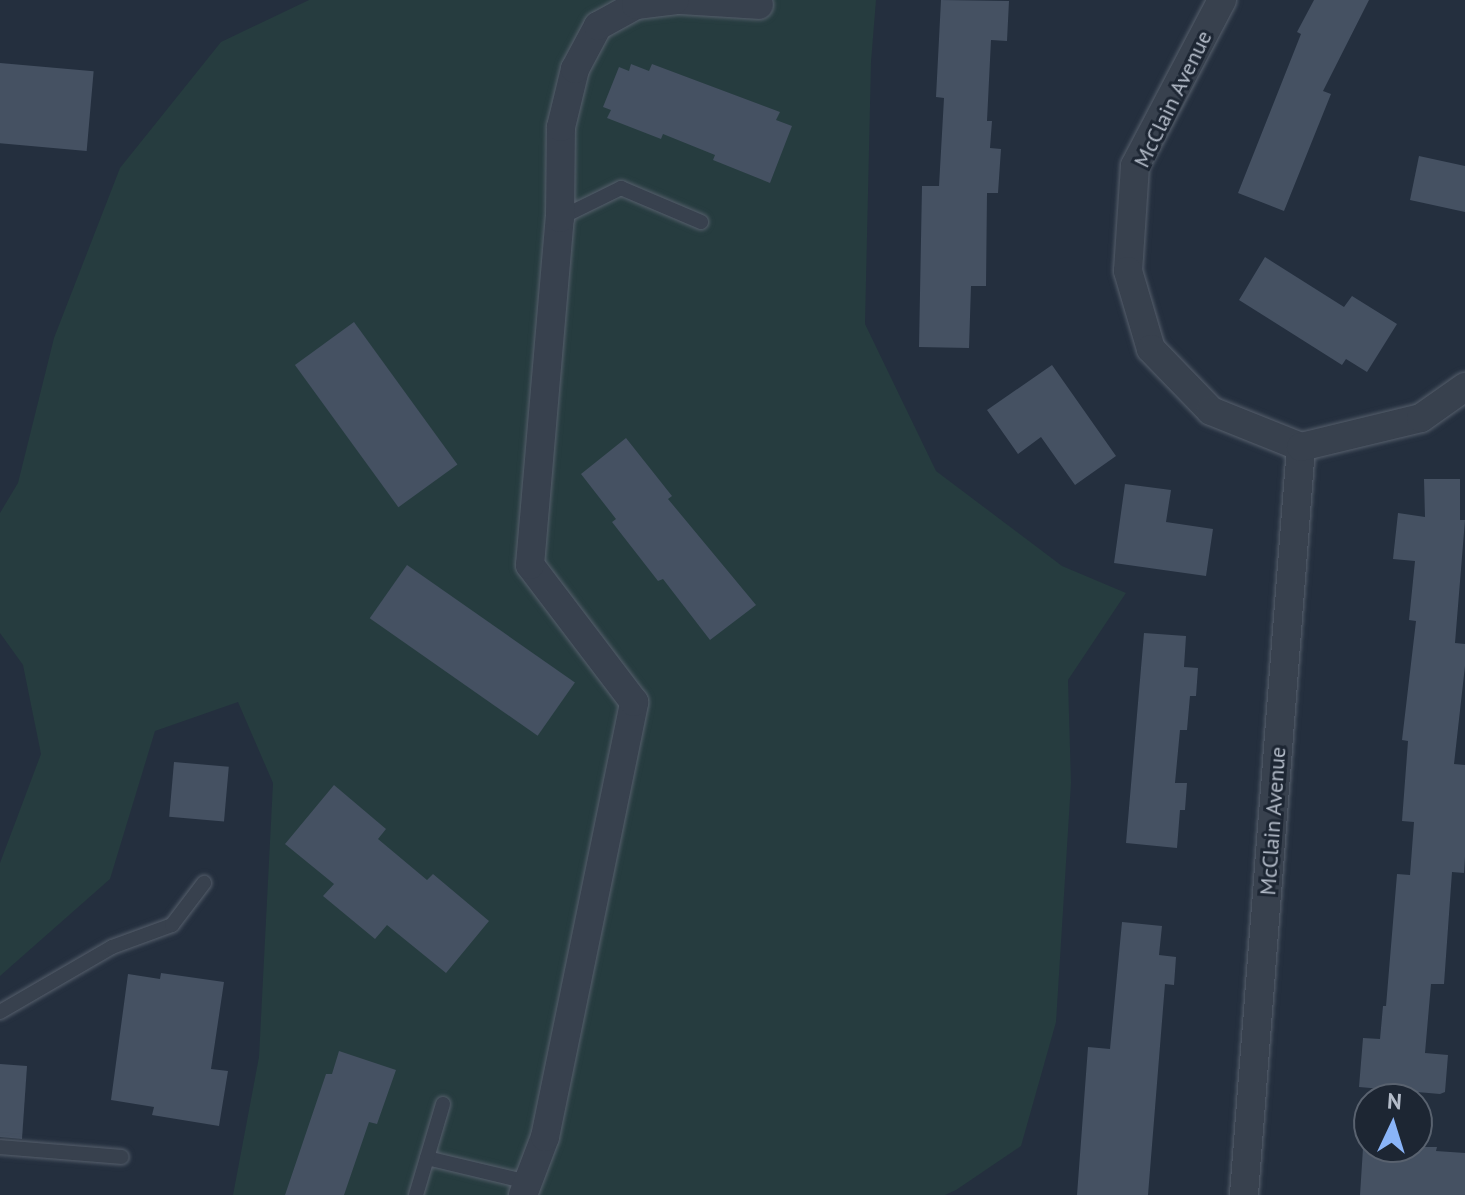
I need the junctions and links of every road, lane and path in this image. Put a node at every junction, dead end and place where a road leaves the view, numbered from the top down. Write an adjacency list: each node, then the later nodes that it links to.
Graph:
1 (677, 0): 3 (street); 4 (street)
2 (1222, 0): 7 (street, McClain Avenue)
3 (759, 5)
4 (560, 218): 5 (lane); 14 (street)
5 (701, 222)
6 (1465, 387): 7 (street)
7 (1301, 447): 16 (street, McClain Avenue)
8 (204, 883): 9 (lane)
9 (0, 1012)
10 (443, 1104): 13 (lane)
11 (0, 1147): 12 (lane)
12 (122, 1157)
13 (427, 1158): 14 (lane); 15 (lane)
14 (525, 1188)
15 (416, 1195)
16 (1244, 1195)

